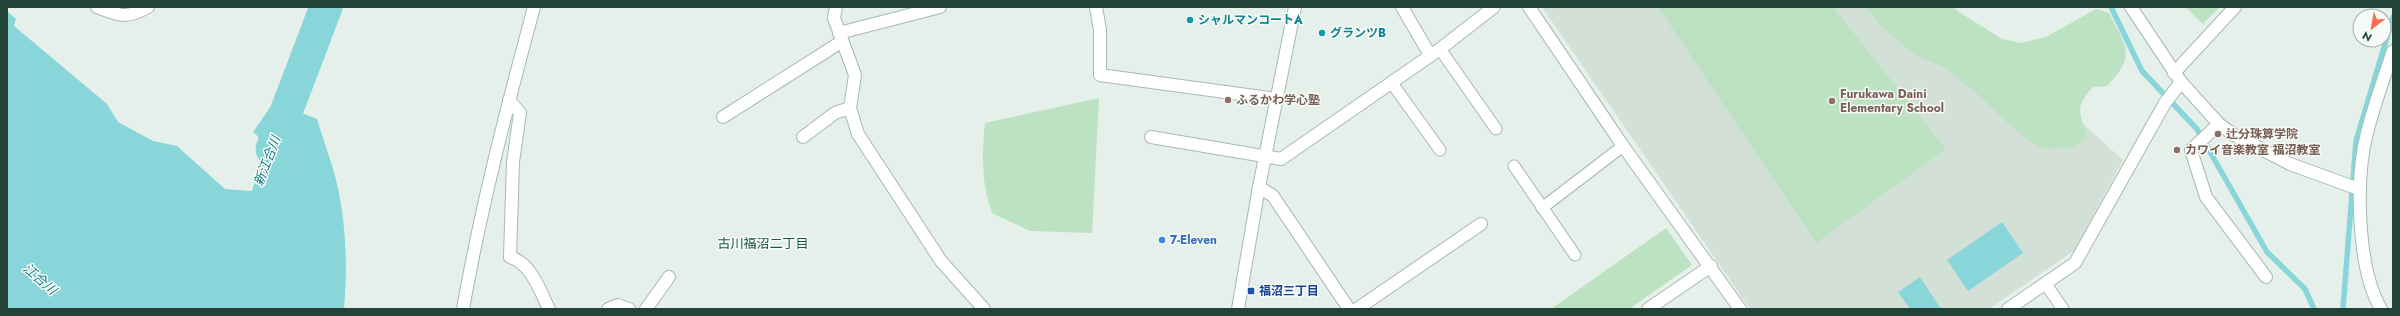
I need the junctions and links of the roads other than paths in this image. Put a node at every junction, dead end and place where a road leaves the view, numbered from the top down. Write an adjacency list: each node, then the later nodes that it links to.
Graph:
1 (97, 7): 2 (street)
2 (148, 7)
3 (534, 7): 19 (street)
4 (836, 7): 13 (street)
5 (940, 7): 13 (street)
6 (1096, 7): 18 (street)
7 (1295, 7): 18 (street)
8 (1402, 7): 15 (street)
9 (1494, 7): 15 (street)
10 (1529, 7): 26 (street)
11 (2131, 7): 16 (street)
12 (2235, 7): 16 (street)
13 (840, 37): 20 (street); 21 (street)
14 (2393, 51): 31 (street)
15 (1435, 52): 17 (street); 23 (lane)
16 (2177, 78): 22 (street); 38 (street)
17 (1391, 82): 27 (lane); 28 (street)
18 (1277, 99): 28 (street)
19 (509, 100): 39 (street); 40 (street)
20 (850, 108): 24 (street); 44 (street)
21 (723, 117)
22 (2219, 124): 31 (street); 36 (street)
23 (1496, 129)
24 (803, 137)
25 (1151, 137): 28 (street)
26 (1623, 146): 32 (lane); 35 (street)
27 (1440, 150)
28 (1265, 156): 30 (street)
29 (1514, 166): 32 (lane)
30 (1259, 187): 45 (street); 46 (street)
31 (2351, 187): 52 (street)
32 (1542, 208): 34 (lane)
33 (1481, 224): 47 (street)
34 (1575, 255)
35 (1710, 266): 48 (street); 49 (street)
36 (2266, 276)
37 (669, 277): 43 (street)
38 (2046, 283): 50 (street); 51 (lane)
39 (463, 309)
40 (549, 309)
41 (608, 309): 42 (street)
42 (628, 309)
43 (646, 309)
44 (984, 309)
45 (1238, 309)
46 (1349, 309)
47 (1357, 309)
48 (1648, 309)
49 (1740, 309)
50 (2008, 309)
51 (2063, 309)
52 (2381, 309)

